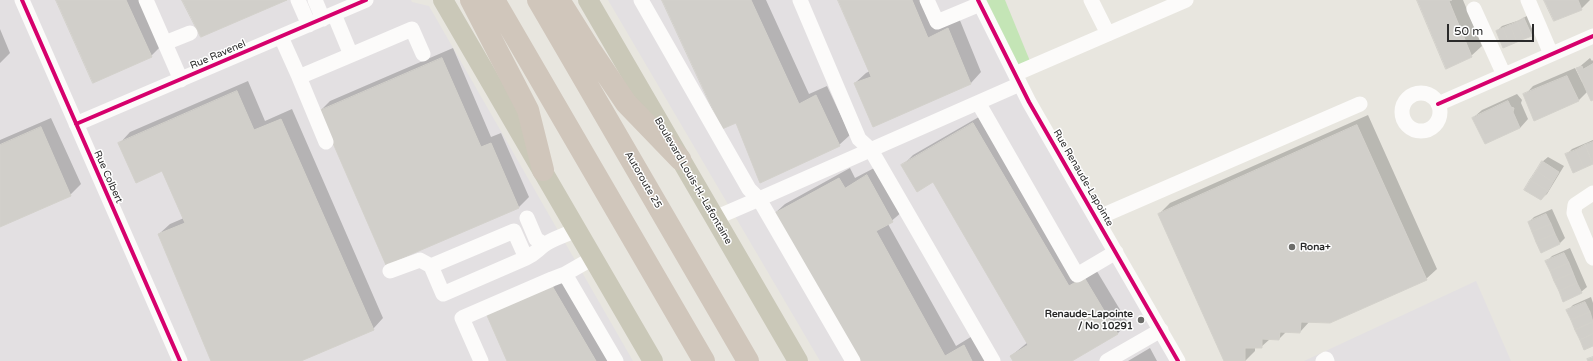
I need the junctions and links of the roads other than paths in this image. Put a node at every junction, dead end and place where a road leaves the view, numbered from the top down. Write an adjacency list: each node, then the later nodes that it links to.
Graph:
1 (22, 0): 37 (street, Rue Colbert)
2 (146, 0): 26 (street)
3 (298, 0): 21 (street)
4 (316, 0): 20 (street)
5 (366, 0): 20 (street, Rue Ravenel)
6 (443, 0): 41 (main road)
7 (471, 0): 41 (highway)
8 (494, 0): 61 (highway)
9 (538, 0): 62 (highway, Autoroute 25)
10 (559, 0): 40 (highway)
11 (588, 0): 40 (main road, Boulevard Louis-H.-Lafontaine)
12 (641, 0): 43 (street)
13 (800, 0): 39 (street)
14 (927, 0): 18 (street)
15 (1091, 0): 23 (street)
16 (1186, 0): 23 (street)
17 (1528, 0): 28 (street)
18 (979, 2): 32 (street, Rue Renaude-Lapointe)
19 (1474, 9): 30 (street)
20 (329, 16): 21 (street, Rue Ravenel); 29 (street)
21 (309, 25): 25 (street, Rue Ravenel)
22 (190, 33): 26 (street)
23 (1108, 34): 32 (street)
24 (1593, 36): 28 (street)
25 (281, 37): 31 (street); 33 (street, Rue Ravenel)
26 (165, 43): 33 (street)
27 (423, 54): 29 (street)
28 (1551, 54): 30 (street)
29 (351, 55): 31 (street)
30 (1504, 75): 36 (street)
31 (299, 77): 38 (street)
32 (1018, 79): 34 (street); 46 (street, Rue Renaude-Lapointe)
33 (181, 80): 37 (street, Rue Ravenel)
34 (979, 104): 39 (street); 49 (street)
35 (1360, 104): 46 (street)
36 (1438, 104)
37 (76, 124): 57 (street, Rue Colbert)
38 (326, 142)
39 (871, 150): 43 (street); 65 (street)
40 (680, 159): 45 (main road, Boulevard Louis-H.-Lafontaine)
41 (543, 170): 47 (main road)
42 (1593, 193): 52 (street)
43 (758, 199): 45 (street); 64 (street)
44 (527, 218): 48 (street)
45 (715, 218): 63 (main road, Boulevard Louis-H.-Lafontaine)
46 (1097, 218): 49 (street, Rue Renaude-Lapointe)
47 (577, 230): 48 (street); 51 (main road)
48 (544, 244): 50 (street)
49 (1116, 252): 56 (street, Rue Renaude-Lapointe)
50 (526, 258): 53 (street); 53 (street)
51 (593, 258): 55 (street); 60 (main road)
52 (1593, 258)
53 (431, 266): 54 (street)
54 (390, 271)
55 (565, 274): 58 (street); 59 (street)
56 (1161, 330): 66 (street); 67 (street, Rue Renaude-Lapointe)
57 (180, 361)
58 (480, 361)
59 (616, 361)
60 (653, 361)
61 (704, 361)
62 (748, 361)
63 (798, 361)
64 (853, 361)
65 (993, 361)
66 (1107, 361)
67 (1178, 361)
68 (1323, 361): 69 (street)
69 (1327, 361)

